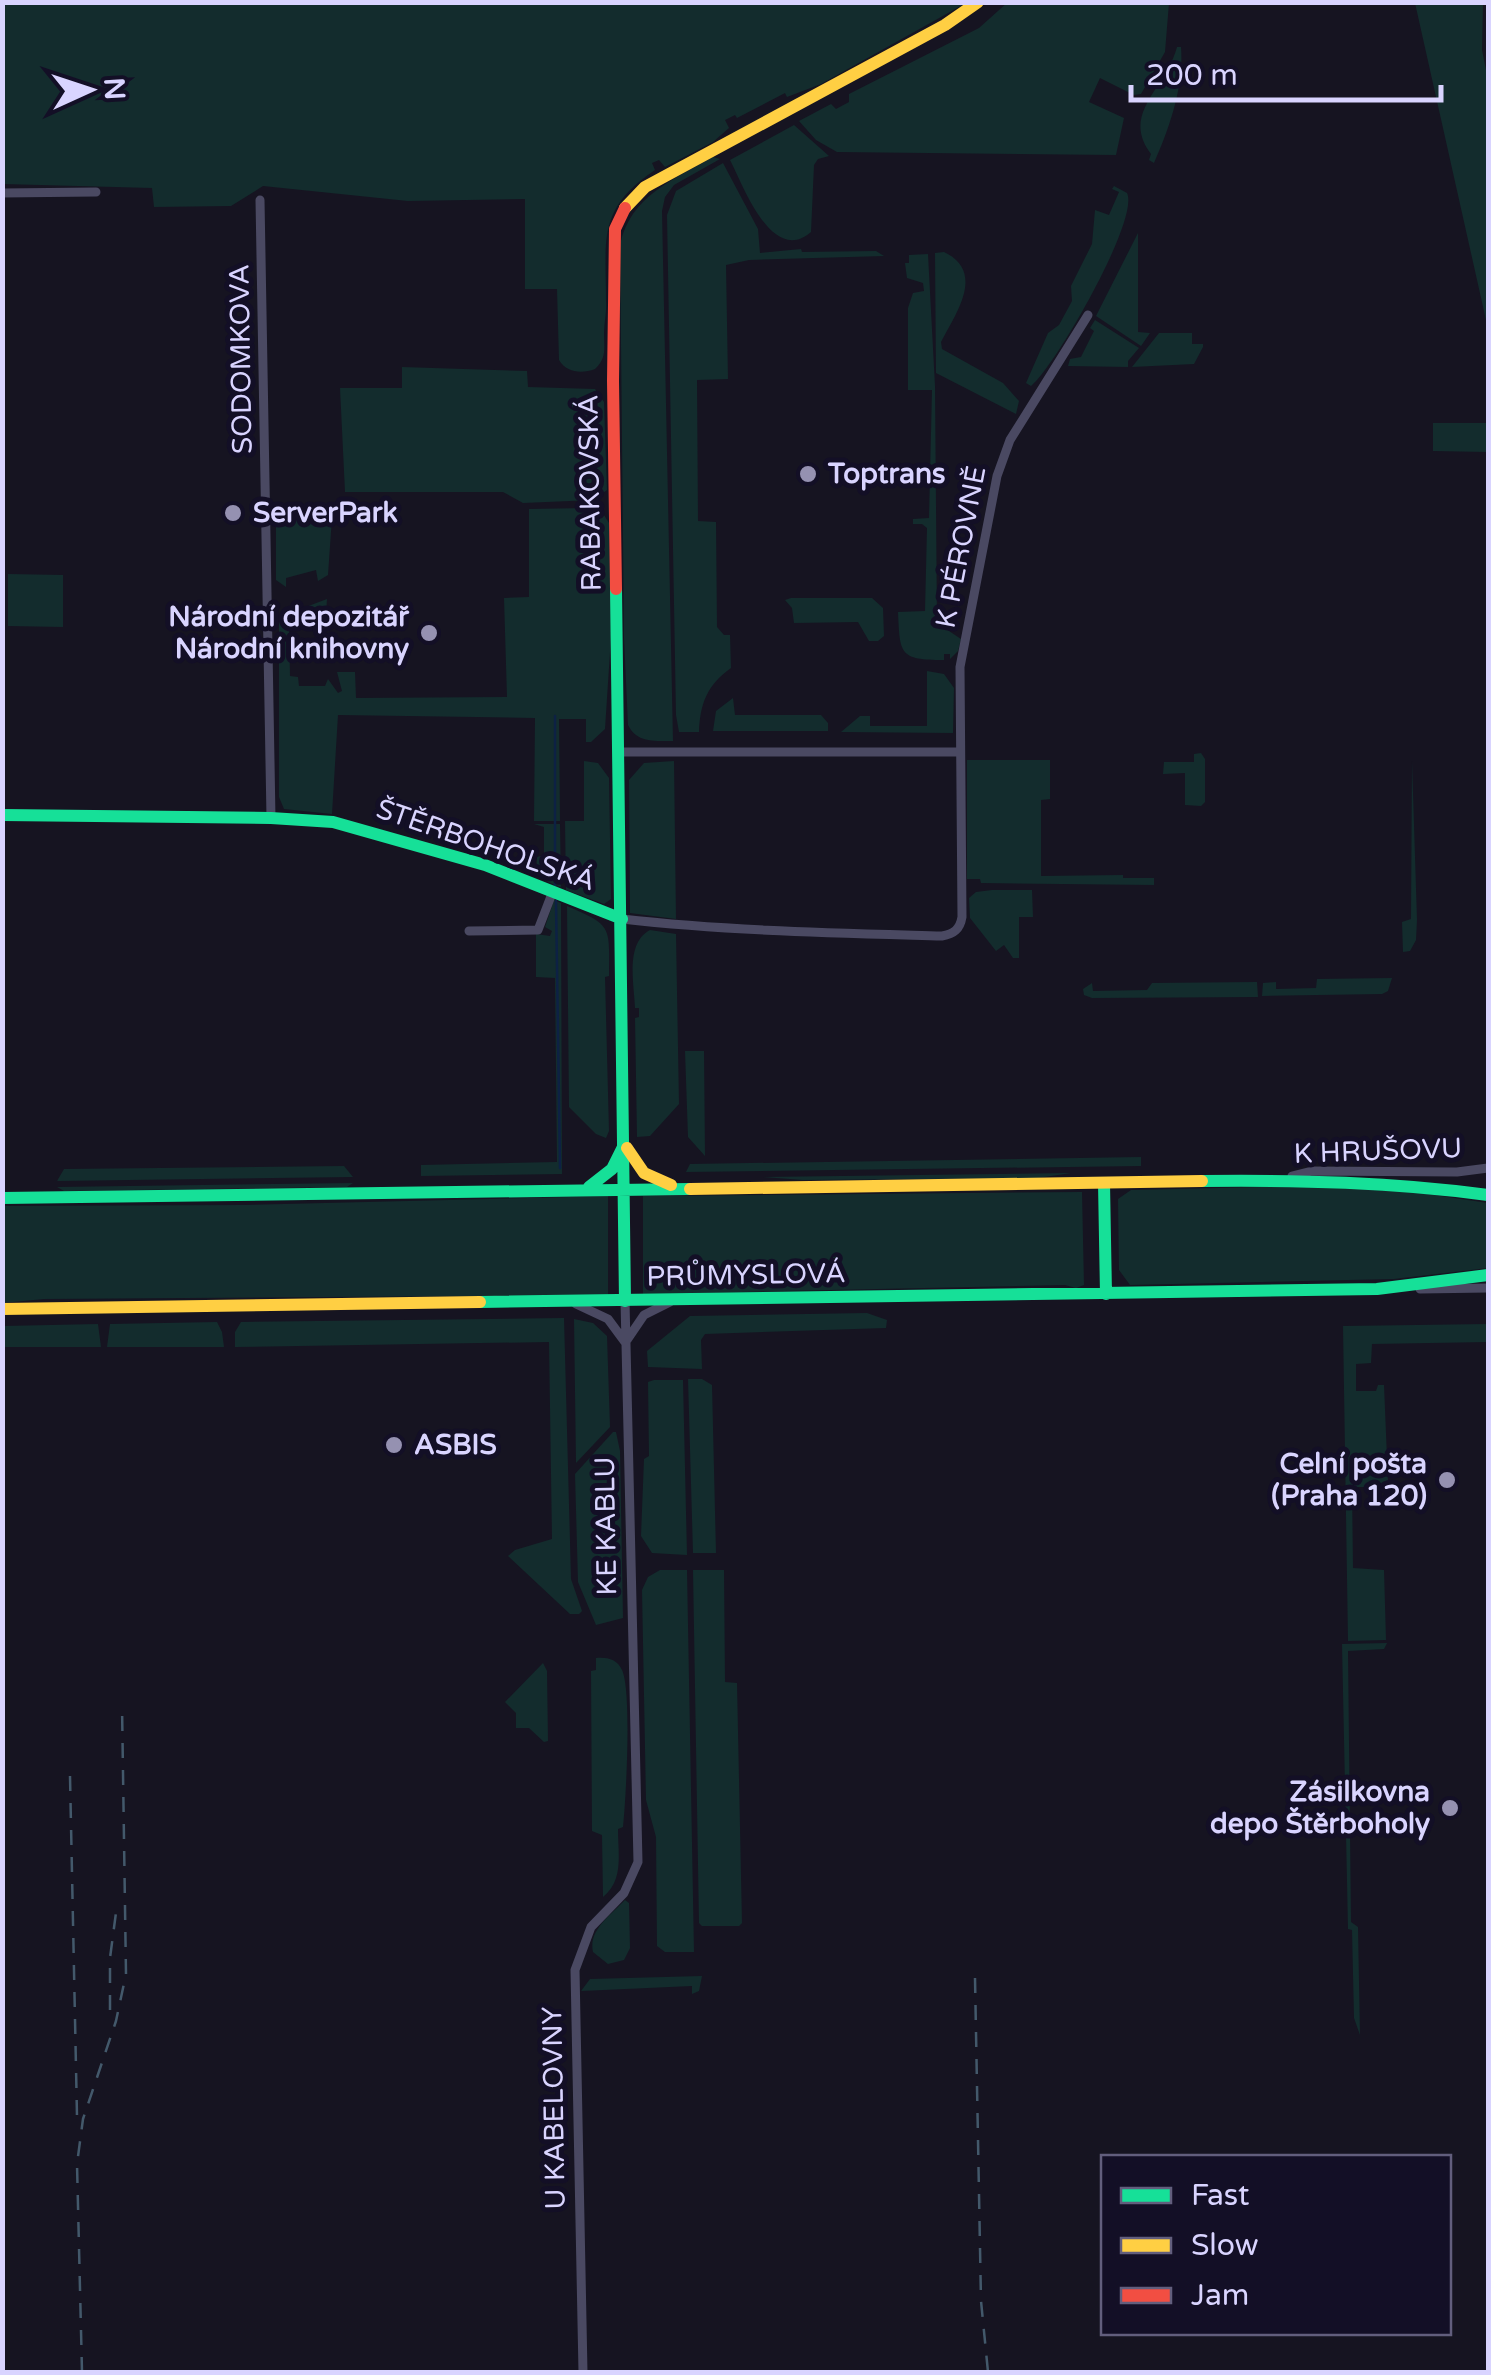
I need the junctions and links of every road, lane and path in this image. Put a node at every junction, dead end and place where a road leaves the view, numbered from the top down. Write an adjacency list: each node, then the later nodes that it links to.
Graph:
1 (978, 2): 6 (main road, RABAKOVSKÁ)
2 (96, 192): 3 (street)
3 (2, 193)
4 (260, 200): 9 (street, SODOMKOVA)
5 (1088, 315): 7 (street, K PÉROVNĚ)
6 (619, 752): 7 (street); 11 (main road, RABAKOVSKÁ)
7 (959, 752): 13 (street, K PÉROVNĚ)
8 (2, 815): 9 (main road, ŠTĚRBOHOLSKÁ)
9 (271, 818): 10 (main road, ŠTĚRBOHOLSKÁ)
10 (553, 890): 11 (main road, ŠTĚRBOHOLSKÁ); 12 (street)
11 (622, 919): 13 (street, ŠTĚRBOHOLSKÁ); 14 (main road, RABAKOVSKÁ)
12 (469, 931)
13 (952, 934)
14 (625, 1140): 18 (main road); 19 (main road, RABAKOVSKÁ); 20 (main road)
15 (1488, 1168): 16 (street, K HRUŠOVU)
16 (1269, 1180): 17 (main road); 21 (main road)
17 (1104, 1183): 18 (main road); 26 (main road)
18 (684, 1188): 19 (main road)
19 (626, 1189): 20 (main road); 28 (main road, KE KABLU)
20 (582, 1190): 22 (main road)
21 (1488, 1195)
22 (2, 1198)
23 (1488, 1275): 25 (main road, PRŮMYSLOVÁ)
24 (1488, 1288): 25 (street)
25 (1377, 1289): 26 (main road, PRŮMYSLOVÁ)
26 (1106, 1294): 27 (main road, PRŮMYSLOVÁ)
27 (672, 1300): 28 (main road, PRŮMYSLOVÁ); 31 (street)
28 (625, 1301): 29 (main road, PRŮMYSLOVÁ); 31 (street, KE KABLU)
29 (568, 1302): 30 (main road, PRŮMYSLOVÁ); 31 (street)
30 (2, 1309)
31 (625, 1342): 32 (street, KE KABLU)
32 (638, 1862): 33 (street, U KABELOVNY)
33 (583, 2372)

